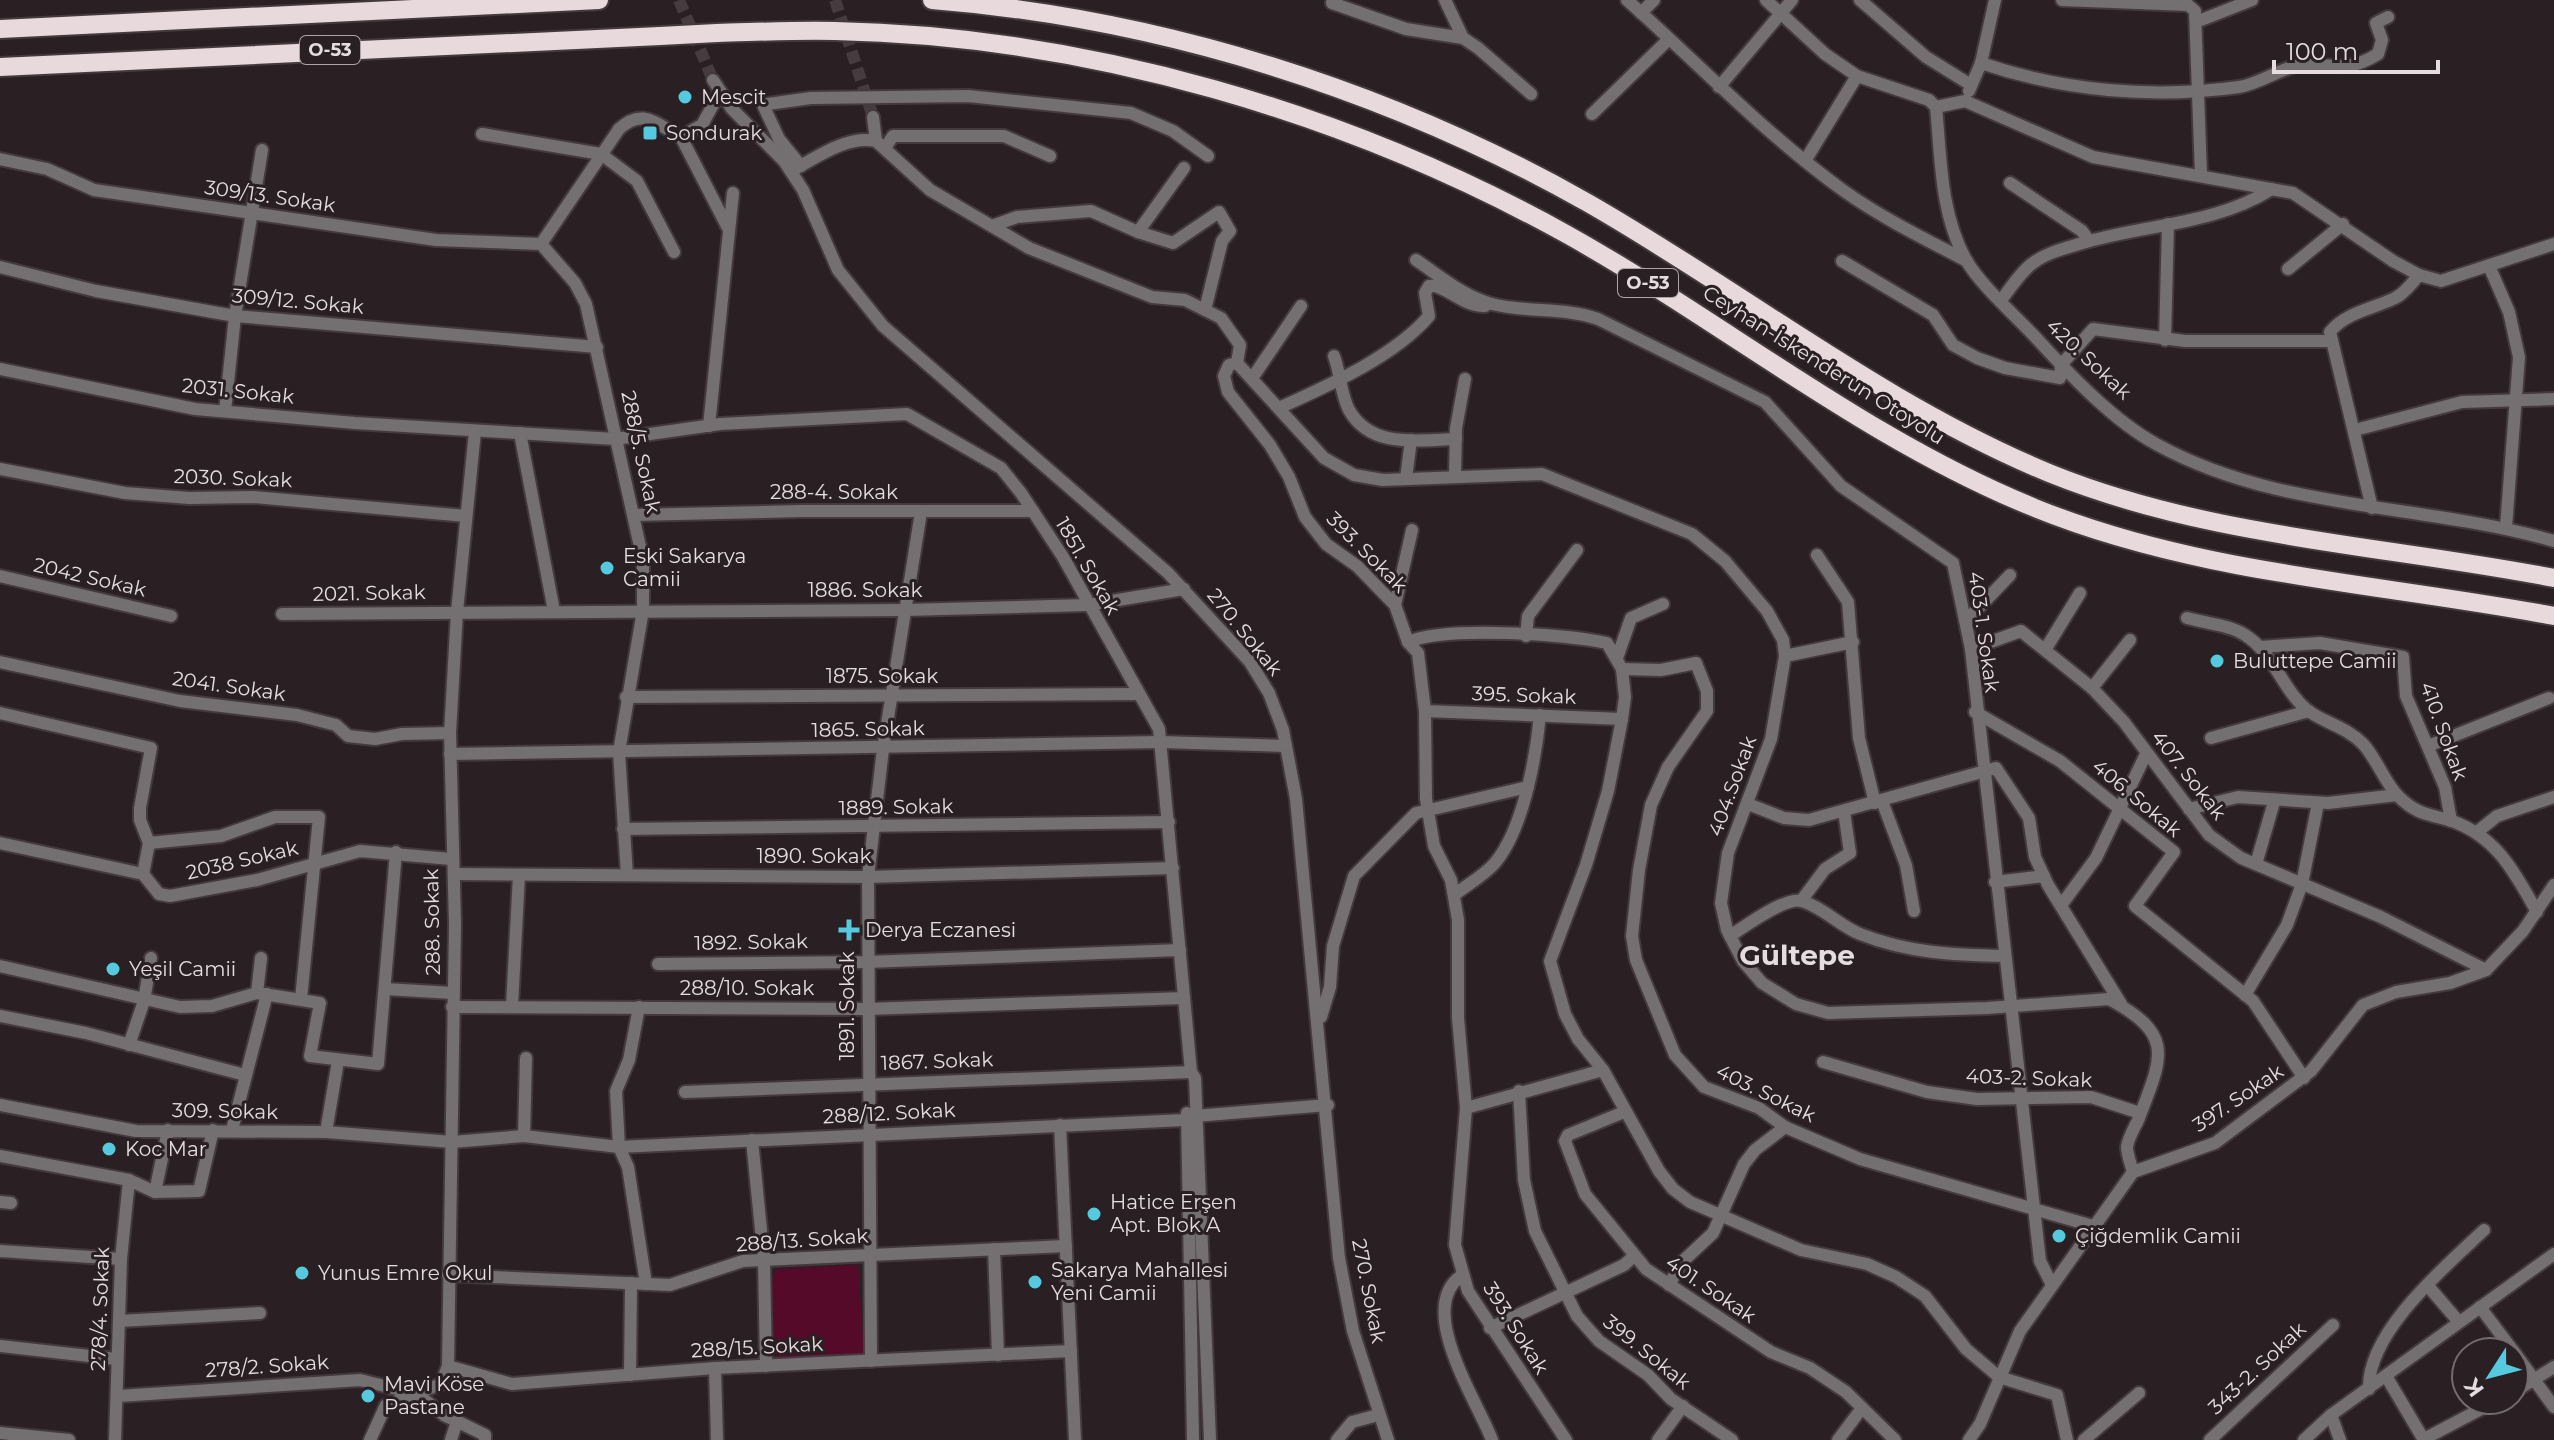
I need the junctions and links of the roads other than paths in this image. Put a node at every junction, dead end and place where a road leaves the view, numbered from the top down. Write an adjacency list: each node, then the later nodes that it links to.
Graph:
1 (599, 0): 17 (highway, O-53)
2 (932, 0): 106 (highway, Ceyhan-İskenderun Otoyolu / O-53)
3 (1445, 0): 18 (street)
4 (1627, 0): 13 (street)
5 (1654, 0): 13 (street)
6 (1766, 0): 14 (street)
7 (1792, 0): 14 (street)
8 (1860, 0): 24 (street)
9 (1995, 0): 20 (street)
10 (2062, 0): 16 (street)
11 (2252, 0): 16 (street)
12 (1332, 3): 18 (street)
13 (1641, 13): 19 (street)
14 (1782, 15): 22 (street); 25 (street)
15 (2388, 17): 26 (street)
16 (2196, 22): 26 (street)
17 (0, 29)
18 (1463, 38): 28 (street)
19 (1668, 40): 25 (street); 31 (street)
20 (1981, 63): 24 (street); 26 (street)
21 (0, 67): 118 (highway, Ceyhan-İskenderun Otoyolu / O-53, bridge)
22 (1857, 76): 30 (street); 41 (street)
23 (713, 80): 27 (street, 270. Sokak)
24 (1971, 85): 29 (street)
25 (1719, 87): 41 (street)
26 (2197, 91): 44 (street)
27 (720, 92): 34 (street); 42 (street, 270. Sokak)
28 (1531, 94)
29 (1965, 101): 30 (street); 44 (street)
30 (1936, 107): 60 (street, 420. Sokak)
31 (1592, 114)
32 (873, 117): 35 (street)
33 (482, 134): 37 (street)
34 (681, 137): 37 (street); 52 (street)
35 (881, 144): 38 (street); 42 (street); 51 (street, 393. Sokak)
36 (262, 150): 48 (street)
37 (601, 154): 55 (street); 57 (street)
38 (1050, 156)
39 (1208, 156): 42 (street)
40 (0, 159): 48 (street, 309/13. Sokak)
41 (1805, 161): 60 (street)
42 (796, 168): 107 (street, 270. Sokak)
43 (1184, 168): 53 (street)
44 (2201, 175): 46 (street)
45 (2010, 183): 54 (street)
46 (2272, 189): 49 (street); 50 (street)
47 (733, 193): 52 (street)
48 (251, 215): 55 (street, 309/13. Sokak); 69 (street)
49 (2168, 224): 54 (street); 70 (street)
50 (2343, 224): 63 (street); 64 (street)
51 (992, 226): 53 (street); 68 (street, 393. Sokak)
52 (729, 232): 84 (street)
53 (1138, 232): 68 (street)
54 (2089, 241): 65 (street)
55 (541, 244): 72 (street, 288/5. Sokak)
56 (2554, 244): 62 (street)
57 (674, 252)
58 (1416, 260): 66 (street, 403-1. Sokak)
59 (1842, 261): 75 (street)
60 (1967, 261): 65 (street, 420. Sokak)
61 (0, 267): 69 (street, 309/12. Sokak)
62 (2490, 268): 64 (street); 80 (street)
63 (2288, 269)
64 (2419, 275): 71 (street)
65 (2001, 300): 75 (street, 420. Sokak)
66 (1491, 304): 78 (street); 120 (street, 403-1. Sokak)
67 (1301, 306): 77 (street)
68 (1205, 310): 74 (street, 393. Sokak)
69 (235, 316): 72 (street, 309/12. Sokak); 83 (street)
70 (2165, 340): 71 (street); 75 (street)
71 (2332, 341): 85 (street)
72 (597, 347): 88 (street, 288/5. Sokak)
73 (1334, 356): 78 (street)
74 (1237, 363): 77 (street, 404.Sokak); 111 (street, 393. Sokak)
75 (2061, 365): 94 (street, 420. Sokak)
76 (0, 369): 83 (street, 2031. Sokak)
77 (1253, 377): 82 (street, 404.Sokak)
78 (1342, 379): 82 (street); 90 (street)
79 (1465, 379): 89 (street)
80 (2517, 398): 81 (street); 85 (street); 99 (street)
81 (2554, 399)
82 (1279, 408): 93 (street, 404.Sokak)
83 (225, 411): 86 (street, 2031. Sokak)
84 (709, 426): 88 (street, 1851. Sokak); 95 (street, 1851. Sokak)
85 (2355, 430): 94 (street)
86 (475, 431): 87 (street, 2031. Sokak); 98 (street, 288. Sokak)
87 (520, 433): 88 (street, 1851. Sokak); 114 (street)
88 (615, 439): 97 (street, 288/5. Sokak)
89 (1456, 439): 90 (street); 92 (street)
90 (1411, 440): 93 (street)
91 (0, 469): 98 (street, 2030. Sokak)
92 (1455, 475): 93 (street, 404.Sokak); 128 (street, 404.Sokak)
93 (1406, 478)
94 (2372, 508): 99 (street, 420. Sokak)
95 (1033, 511): 96 (street, 288-4. Sokak); 110 (street, 1851. Sokak)
96 (921, 512): 97 (street, 288-4. Sokak); 113 (street, 1891. Sokak)
97 (634, 515): 112 (street, 288/5. Sokak)
98 (466, 516): 115 (street, 288. Sokak)
99 (2506, 527): 101 (street, 420. Sokak)
100 (1412, 530): 111 (street)
101 (2554, 541)
102 (1577, 550): 121 (street)
103 (1817, 555): 124 (street)
104 (2010, 575): 120 (street)
105 (0, 576): 117 (street, 2042 Sokak)
106 (2554, 578)
107 (1184, 589): 110 (street, 1886. Sokak); 145 (street, 270. Sokak)
108 (2080, 593): 127 (street)
109 (1663, 604): 130 (street)
110 (1088, 605): 113 (street, 1886. Sokak); 132 (street, 1851. Sokak)
111 (1395, 605): 123 (street, 393. Sokak)
112 (643, 610): 113 (street, 1886. Sokak); 114 (street, 1886. Sokak); 134 (street, 288/5. Sokak)
113 (905, 610): 133 (street, 1891. Sokak)
114 (554, 611): 115 (street, 2021. Sokak)
115 (457, 612): 116 (street, 2021. Sokak); 142 (street, 288. Sokak)
116 (282, 614)
117 (171, 616)
118 (2554, 616)
119 (2187, 618): 125 (street)
120 (1966, 621): 126 (street, 403-1. Sokak)
121 (1526, 636): 123 (street); 130 (street)
122 (2130, 640): 131 (street)
123 (1408, 642): 136 (street, 393. Sokak)
124 (1853, 642): 128 (street); 155 (street)
125 (2260, 647): 137 (street); 146 (street, 410. Sokak)
126 (1971, 649): 127 (street, 407. Sokak); 138 (street, 403-1. Sokak)
127 (2045, 650): 131 (street, 407. Sokak)
128 (1785, 656): 158 (street, 404.Sokak)
129 (0, 662): 142 (street, 2041. Sokak)
130 (1620, 663): 141 (street); 232 (street, 403. Sokak)
131 (2092, 688): 150 (street, 407. Sokak)
132 (1139, 694): 133 (street, 1875. Sokak); 144 (street, 1851. Sokak)
133 (891, 696): 134 (street, 1875. Sokak); 147 (street, 1891. Sokak)
134 (626, 697): 148 (street, 288/5. Sokak)
135 (2549, 698): 146 (street)
136 (1425, 711): 140 (street, 395. Sokak); 162 (street, 393. Sokak)
137 (2309, 711): 143 (street); 153 (street)
138 (1975, 712): 151 (street, 403-1. Sokak); 159 (street, 406. Sokak)
139 (0, 713): 169 (street)
140 (1540, 715): 141 (street, 395. Sokak); 152 (street)
141 (1622, 719): 217 (street)
142 (450, 733): 149 (street, 288. Sokak)
143 (2211, 738)
144 (1161, 742): 145 (street, 1865. Sokak); 147 (street, 1865. Sokak); 164 (street, 1851. Sokak)
145 (1286, 746): 212 (street, 270. Sokak)
146 (2428, 746): 163 (street, 410. Sokak)
147 (883, 749): 148 (street, 1865. Sokak); 165 (street, 1891. Sokak)
148 (619, 752): 149 (street, 1865. Sokak); 166 (street, 288/5. Sokak)
149 (450, 754): 171 (street, 288. Sokak)
150 (2146, 754): 159 (street); 160 (street, 407. Sokak)
151 (1982, 774): 155 (street); 179 (street); 181 (street, 403-1. Sokak)
152 (1528, 787): 162 (street); 184 (street)
153 (2397, 795): 157 (street); 163 (street)
154 (2554, 797): 167 (street)
155 (1879, 802): 161 (street); 187 (street)
156 (2274, 802): 157 (street); 160 (street); 173 (street)
157 (2318, 803): 182 (street)
158 (1748, 804): 161 (street); 189 (street, 404.Sokak)
159 (2120, 805): 186 (street); 201 (street, 406. Sokak)
160 (2189, 809): 173 (street, 407. Sokak)
161 (1844, 811): 185 (street)
162 (1423, 812): 184 (street, 393. Sokak); 212 (street)
163 (2451, 821): 167 (street)
164 (1169, 822): 165 (street, 1889. Sokak); 174 (street, 1851. Sokak)
165 (873, 827): 166 (street, 1889. Sokak); 180 (street, 1891. Sokak)
166 (623, 829): 178 (street, 288/5. Sokak)
167 (2477, 832): 188 (street)
168 (0, 843): 175 (street, 2038 Sokak)
169 (149, 843): 172 (street); 175 (street)
170 (396, 852): 171 (street); 172 (street); 198 (street)
171 (451, 859): 176 (street, 288. Sokak)
172 (314, 864): 175 (street, 2038 Sokak); 203 (street)
173 (2256, 864): 182 (street, 407. Sokak)
174 (1173, 868): 180 (street, 1890. Sokak); 190 (street, 1851. Sokak)
175 (143, 874)
176 (454, 874): 177 (street, 1890. Sokak); 200 (street, 288. Sokak)
177 (519, 875): 178 (street, 1890. Sokak); 205 (street)
178 (627, 875): 180 (street, 1890. Sokak)
179 (2044, 876): 181 (street); 186 (street)
180 (868, 877): 194 (street, 1891. Sokak)
181 (1995, 882): 191 (street, 403-1. Sokak)
182 (2302, 884): 197 (street, 407. Sokak); 201 (street)
183 (2554, 885): 188 (street, 397. Sokak)
184 (1454, 895): 227 (street, 393. Sokak)
185 (1801, 901): 189 (street); 191 (street)
186 (2062, 904): 207 (street)
187 (1914, 911)
188 (2537, 912): 197 (street, 397. Sokak)
189 (1730, 936): 206 (street, 404.Sokak)
190 (1180, 950): 194 (street, 1892. Sokak); 202 (street, 1851. Sokak)
191 (2005, 956): 206 (street, 403-1. Sokak)
192 (151, 958): 204 (street)
193 (261, 958): 199 (street)
194 (867, 962): 195 (street, 1892. Sokak); 210 (street, 1891. Sokak)
195 (658, 964)
196 (0, 966): 204 (street)
197 (2486, 970): 220 (street, 397. Sokak)
198 (385, 989): 200 (street); 215 (street)
199 (262, 993): 203 (street); 204 (street); 218 (street)
200 (453, 993): 208 (street, 288. Sokak)
201 (2245, 995): 220 (street, 406. Sokak)
202 (1184, 998): 210 (street, 288/10. Sokak); 219 (street, 1851. Sokak)
203 (301, 999): 215 (street)
204 (144, 1001): 213 (street)
205 (512, 1006): 208 (street, 288/10. Sokak); 209 (street, 288/10. Sokak)
206 (2012, 1006): 207 (street, 404.Sokak); 224 (street, 403-1. Sokak)
207 (2123, 1006): 229 (street)
208 (452, 1007): 240 (street, 288. Sokak)
209 (639, 1007): 210 (street, 288/10. Sokak); 241 (street)
210 (867, 1009): 221 (street, 1891. Sokak)
211 (0, 1016): 213 (street)
212 (1319, 1023): 226 (street, 270. Sokak)
213 (129, 1045): 218 (street)
214 (526, 1058): 238 (street)
215 (338, 1061): 236 (street)
216 (1823, 1062): 224 (street, 403-2. Sokak)
217 (1603, 1070): 222 (street); 228 (street)
218 (245, 1075): 235 (street)
219 (1193, 1075): 221 (street, 1867. Sokak); 230 (street, 1851. Sokak)
220 (2304, 1078): 243 (street, 397. Sokak)
221 (867, 1084): 223 (street, 1867. Sokak); 237 (street, 1891. Sokak)
222 (1519, 1091): 227 (street); 265 (street, 399. Sokak)
223 (685, 1092)
224 (2023, 1100): 229 (street, 403-2. Sokak); 246 (street, 403-1. Sokak)
225 (0, 1105): 233 (street, 309. Sokak)
226 (1328, 1105): 230 (street, 288/12. Sokak); 295 (street, 270. Sokak)
227 (1466, 1108): 259 (street, 393. Sokak)
228 (1624, 1112): 247 (street); 255 (street, 401. Sokak)
229 (2140, 1113): 243 (street)
230 (1190, 1118): 231 (street, 288/12. Sokak); 308 (street); 309 (street)
231 (1060, 1125): 237 (street, 288/12. Sokak); 250 (street)
232 (1785, 1127): 246 (street, 403. Sokak); 247 (street)
233 (168, 1130): 234 (street, 309. Sokak); 245 (street)
234 (213, 1130): 235 (street, 309. Sokak); 245 (street)
235 (232, 1130): 236 (street, 309. Sokak)
236 (326, 1132): 240 (street, 309. Sokak)
237 (867, 1134): 239 (street, 288/12. Sokak); 254 (street, 1891. Sokak)
238 (524, 1136): 240 (street, 288/12. Sokak); 241 (street, 288/12. Sokak)
239 (752, 1140): 241 (street, 288/12. Sokak); 257 (street)
240 (452, 1142): 258 (street, 288. Sokak)
241 (619, 1147): 261 (street)
242 (0, 1156): 244 (street)
243 (2133, 1172): 248 (street)
244 (129, 1180): 245 (street); 256 (street, 278/4. Sokak)
245 (155, 1192)
246 (2035, 1208): 248 (street, 403. Sokak); 263 (street, 403-1. Sokak)
247 (1720, 1217): 262 (street); 285 (street)
248 (2093, 1226): 263 (street)
249 (2484, 1230): 264 (street)
250 (1066, 1246): 251 (street, 288/13. Sokak); 274 (street)
251 (994, 1249): 254 (street, 288/13. Sokak); 275 (street)
252 (0, 1251): 256 (street)
253 (2554, 1254): 266 (street)
254 (868, 1255): 257 (street, 288/13. Sokak); 277 (street, 1891. Sokak)
255 (1634, 1256): 262 (street, 401. Sokak); 265 (street)
256 (121, 1259): 268 (street, 278/4. Sokak)
257 (764, 1260): 261 (street, 288/13. Sokak); 279 (street)
258 (448, 1275): 260 (street, 288/13. Sokak); 278 (street, 288. Sokak)
259 (1461, 1276): 271 (street, 393. Sokak); 312 (street)
260 (631, 1283): 261 (street, 288/13. Sokak); 283 (street)
261 (646, 1284)
262 (1669, 1285): 294 (street, 401. Sokak)
263 (2052, 1285): 285 (street)
264 (2428, 1286): 269 (street); 288 (street)
265 (1564, 1291): 271 (street); 292 (street, 399. Sokak)
266 (2480, 1307): 269 (street); 272 (street)
267 (260, 1313): 268 (street)
268 (120, 1321): 276 (street, 278/4. Sokak)
269 (2459, 1322): 284 (street)
270 (2333, 1325): 320 (street, 343-2. Sokak)
271 (1490, 1328): 313 (street, 393. Sokak)
272 (2502, 1336)
273 (0, 1346): 276 (street)
274 (1071, 1351): 275 (street, 288/15. Sokak); 307 (street)
275 (998, 1355): 277 (street, 288/15. Sokak)
276 (116, 1359): 291 (street, 278/4. Sokak)
277 (871, 1361): 279 (street, 288/15. Sokak)
278 (448, 1366): 283 (street, 288/15. Sokak); 290 (street)
279 (766, 1366): 281 (street, 288/15. Sokak)
280 (2554, 1367): 286 (street)
281 (715, 1368): 283 (street, 288/15. Sokak); 306 (street)
282 (2530, 1374): 286 (street)
283 (630, 1375)
284 (2386, 1376): 288 (street); 323 (street)
285 (1999, 1377): 300 (street); 318 (street)
286 (2535, 1381): 287 (street); 293 (street)
287 (2530, 1384)
288 (2369, 1389): 296 (street)
289 (2139, 1393): 319 (street)
290 (417, 1394): 291 (street, 278/2. Sokak); 298 (street); 303 (street)
291 (119, 1396): 302 (street, 278/4. Sokak)
292 (1683, 1406): 314 (street); 315 (street, 399. Sokak)
293 (2554, 1407)
294 (1862, 1408): 316 (street); 317 (street, 401. Sokak)
295 (1378, 1415): 310 (street); 311 (street, 270. Sokak)
296 (2331, 1415): 321 (street); 322 (street)
297 (2468, 1416): 323 (street)
298 (457, 1421): 304 (street); 305 (street)
299 (0, 1433): 301 (street)
300 (2064, 1437)
301 (69, 1440)
302 (115, 1440)
303 (370, 1440)
304 (451, 1440)
305 (485, 1440)
306 (717, 1440)
307 (1075, 1440)
308 (1193, 1440)
309 (1210, 1440)
310 (1337, 1440)
311 (1388, 1440)
312 (1492, 1440)
313 (1566, 1440)
314 (1658, 1440)
315 (1732, 1440)
316 (1838, 1440)
317 (1895, 1440)
318 (1969, 1440)
319 (2084, 1440)
320 (2210, 1440)
321 (2304, 1440)
322 (2340, 1440)
323 (2424, 1440)

